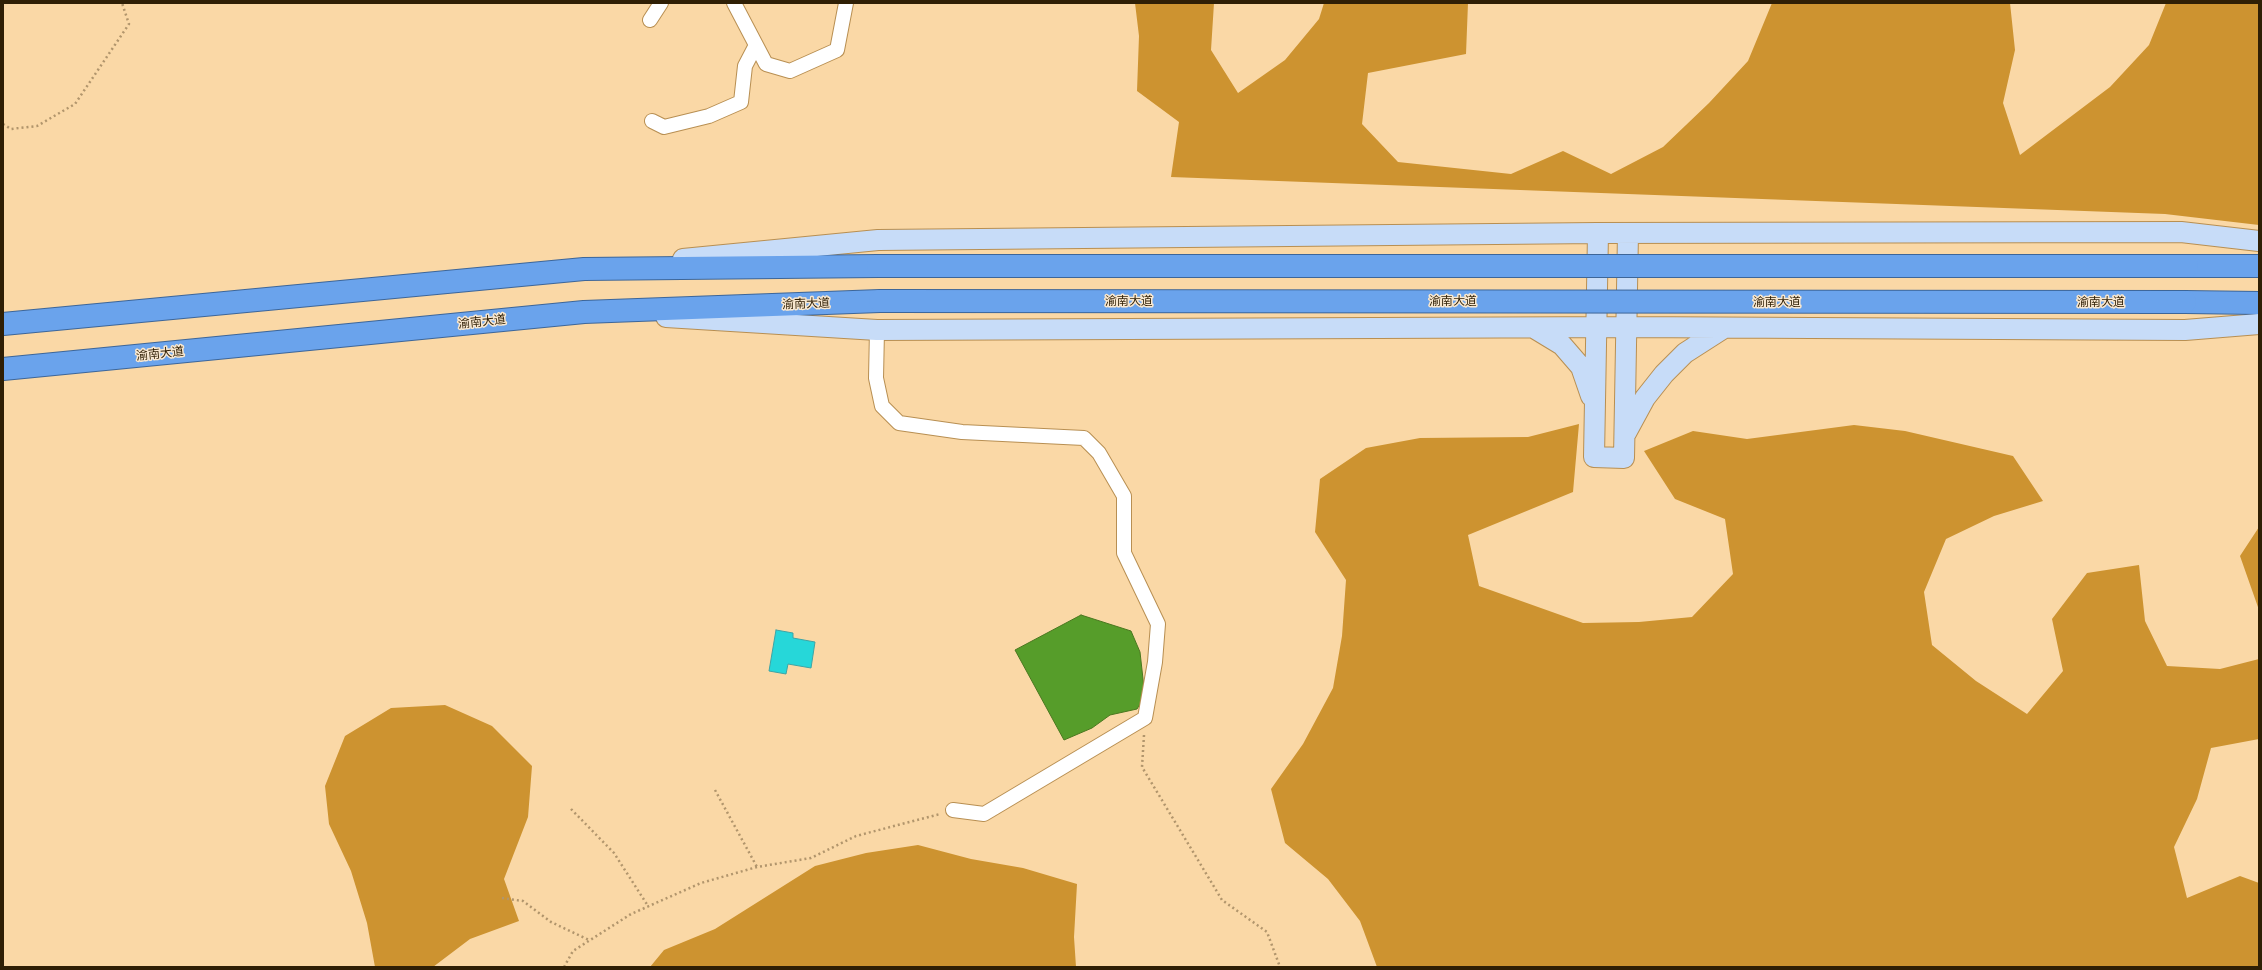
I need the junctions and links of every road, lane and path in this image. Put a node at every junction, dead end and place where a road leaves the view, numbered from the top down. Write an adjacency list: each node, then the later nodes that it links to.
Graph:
1 (122, 3): 8 (path)
2 (661, 3): 5 (street)
3 (734, 3): 6 (street)
4 (846, 3): 6 (street)
5 (650, 20)
6 (756, 45): 7 (street)
7 (652, 121)
8 (3, 124)
9 (1598, 233): 10 (main road); 13 (main road); 19 (main road)
10 (1628, 233): 11 (main road); 20 (main road)
11 (2259, 241)
12 (2259, 266): 13 (highway, bridge)
13 (584, 270): 16 (highway)
14 (2259, 303): 15 (highway, 渝南大道, bridge)
15 (584, 312): 22 (main road); 23 (highway, 渝南大道)
16 (3, 324)
17 (2259, 324): 21 (main road)
18 (1534, 328): 19 (main road); 22 (main road); 24 (main road)
19 (1597, 328): 20 (main road); 24 (main road)
20 (1626, 328): 21 (main road); 25 (main road)
21 (1724, 328): 25 (main road)
22 (877, 330): 26 (street)
23 (3, 369)
24 (1596, 407): 25 (main road)
25 (1625, 435)
26 (1144, 718): 29 (street); 35 (path)
27 (715, 790): 30 (path)
28 (571, 809): 32 (path)
29 (953, 810): 30 (path)
30 (757, 867): 32 (path)
31 (502, 898): 33 (path)
32 (648, 906): 33 (path)
33 (590, 941): 34 (path)
34 (564, 967)
35 (1280, 967)

